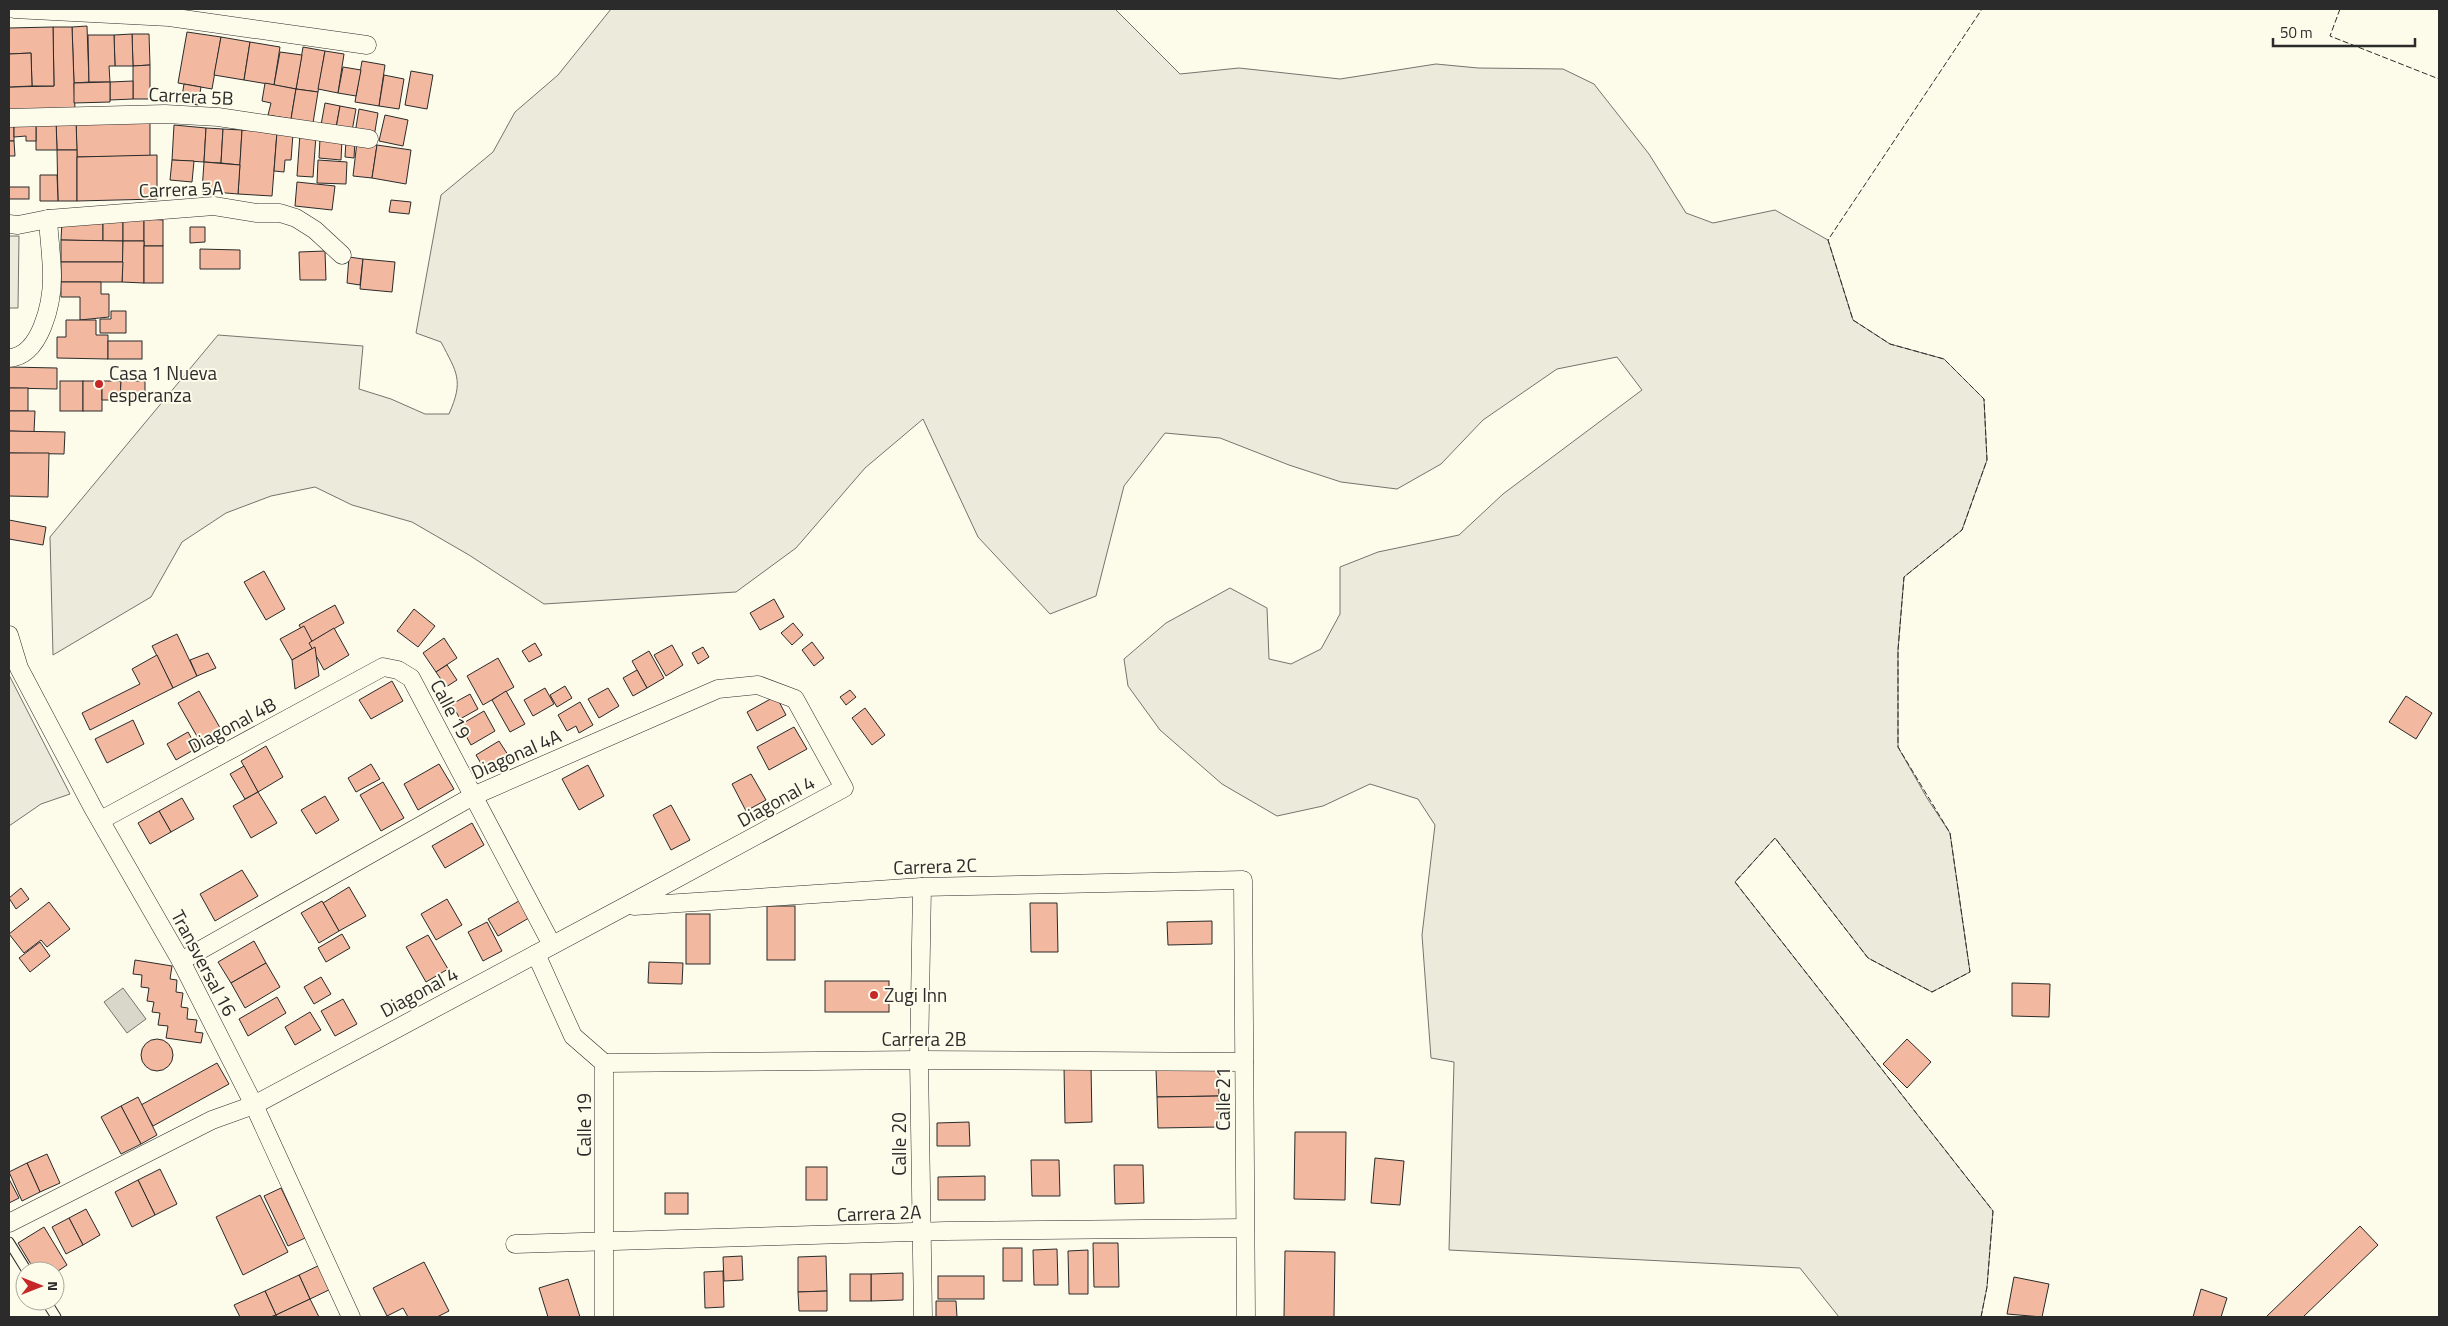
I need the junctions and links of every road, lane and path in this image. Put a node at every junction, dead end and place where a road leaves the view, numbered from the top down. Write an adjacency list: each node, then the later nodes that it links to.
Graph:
1 (14, 9): 2 (street)
2 (367, 45)
3 (9, 118): 4 (street, Carrera 5B)
4 (369, 139)
5 (48, 219): 6 (street, Carrera 5A); 7 (street, Carrera 5A); 8 (street)
6 (9, 224)
7 (342, 255)
8 (9, 358)
9 (9, 635): 13 (street, Transversal 16)
10 (383, 668): 12 (street, Calle 19); 13 (street, Diagonal 4B)
11 (844, 788): 12 (street, Diagonal 4A); 16 (street, Diagonal 4)
12 (473, 796): 17 (street, Calle 19); 19 (street, Diagonal 4A)
13 (101, 820): 19 (street, Transversal 16)
14 (1243, 880): 15 (street, Carrera 2C); 21 (street, Calle 21)
15 (922, 887): 16 (street, Carrera 2C); 20 (street, Calle 20)
16 (628, 906): 17 (street, Diagonal 4)
17 (552, 945): 18 (street, Diagonal 4)
18 (536, 954): 22 (street); 23 (street, Diagonal 4)
19 (181, 961): 23 (street, Transversal 16)
20 (919, 1060): 21 (street, Carrera 2B); 22 (street, Carrera 2B); 26 (street, Calle 20)
21 (1244, 1062): 25 (street, Calle 21)
22 (604, 1063): 27 (street, Calle 19)
23 (254, 1105): 24 (street, Diagonal 4); 31 (street, Transversal 16)
24 (9, 1223)
25 (1245, 1228): 26 (street, Carrera 2A); 34 (street, Calle 21)
26 (920, 1233): 27 (street, Carrera 2A); 33 (street, Calle 20)
27 (606, 1241): 29 (street, Carrera 2A); 32 (street, Calle 19)
28 (9, 1242): 30 (lane)
29 (515, 1244)
30 (21, 1261)
31 (351, 1317)
32 (604, 1317)
33 (923, 1317)
34 (1246, 1317)

